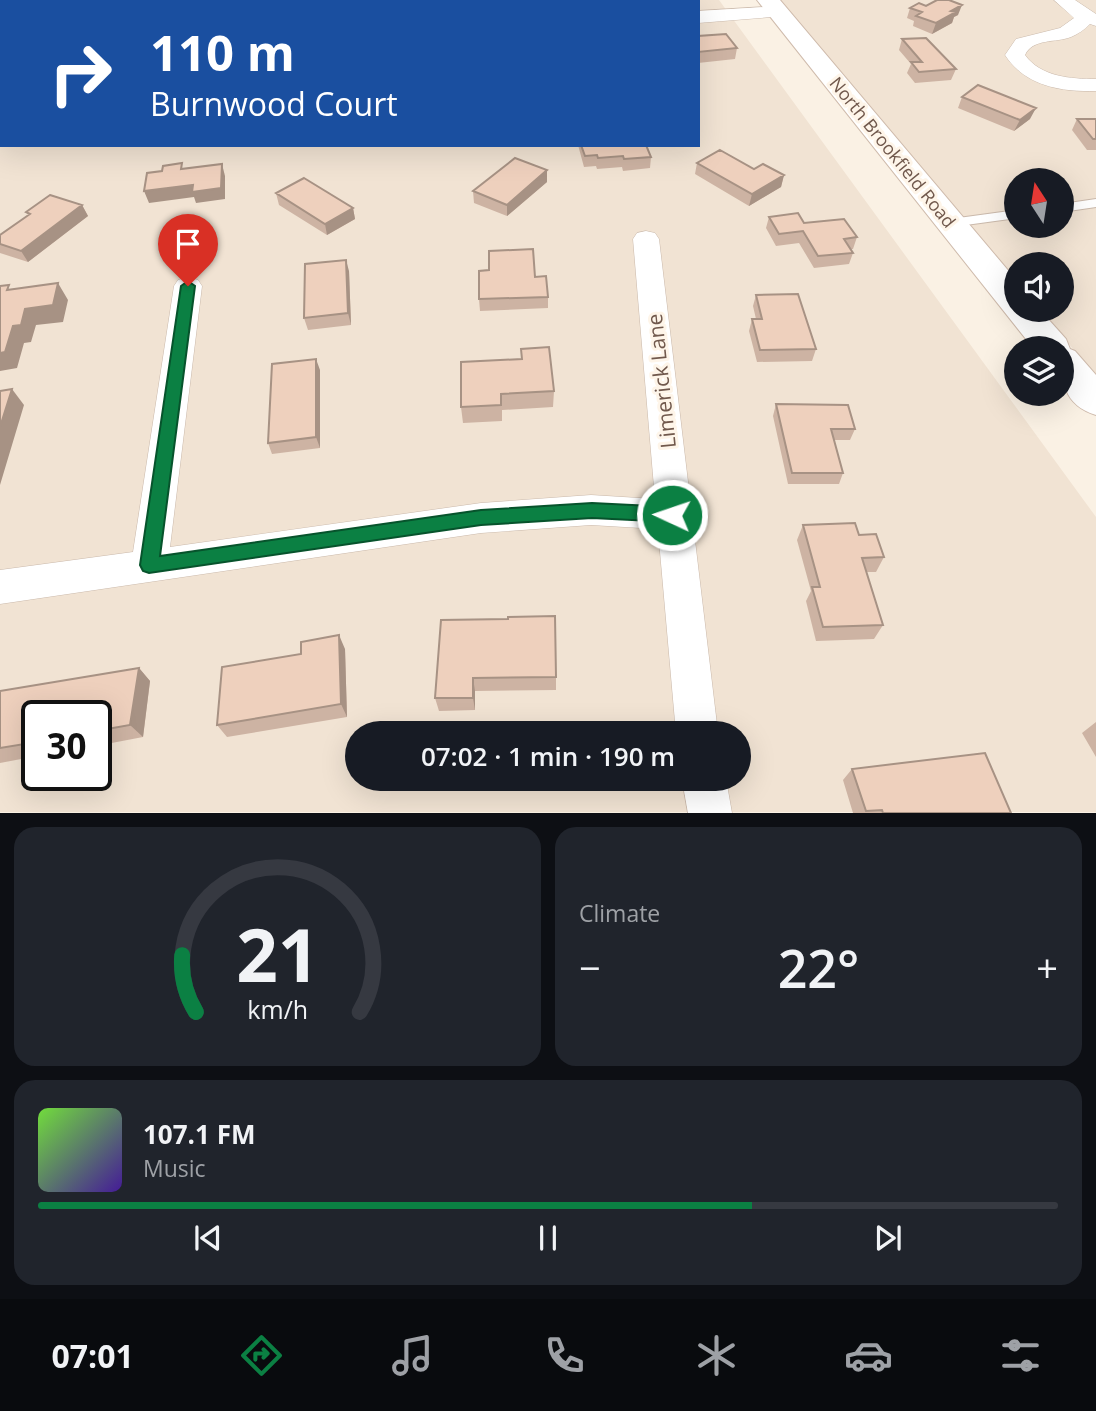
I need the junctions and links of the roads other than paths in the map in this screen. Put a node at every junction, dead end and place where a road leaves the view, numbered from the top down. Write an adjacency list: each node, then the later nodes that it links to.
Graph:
1 (1063, 0): 4 (street)
2 (773, 6): 3 (street); 9 (street, North Brookfield Road)
3 (700, 17)
4 (1091, 19): 5 (street)
5 (1096, 85)
6 (1096, 203): 7 (lane)
7 (1074, 206)
8 (1004, 216): 9 (lane)
9 (951, 223): 12 (street, North Brookfield Road)
10 (646, 239): 17 (street, Limerick Lane)
11 (188, 286): 18 (street)
12 (1004, 288)
13 (1031, 322): 14 (street)
14 (1043, 336)
15 (1074, 374): 16 (street)
16 (1096, 401)
17 (672, 515): 18 (street); 20 (street, Limerick Lane)
18 (149, 565): 19 (street)
19 (0, 587)
20 (696, 721)
21 (706, 791): 22 (street)
22 (710, 813)

